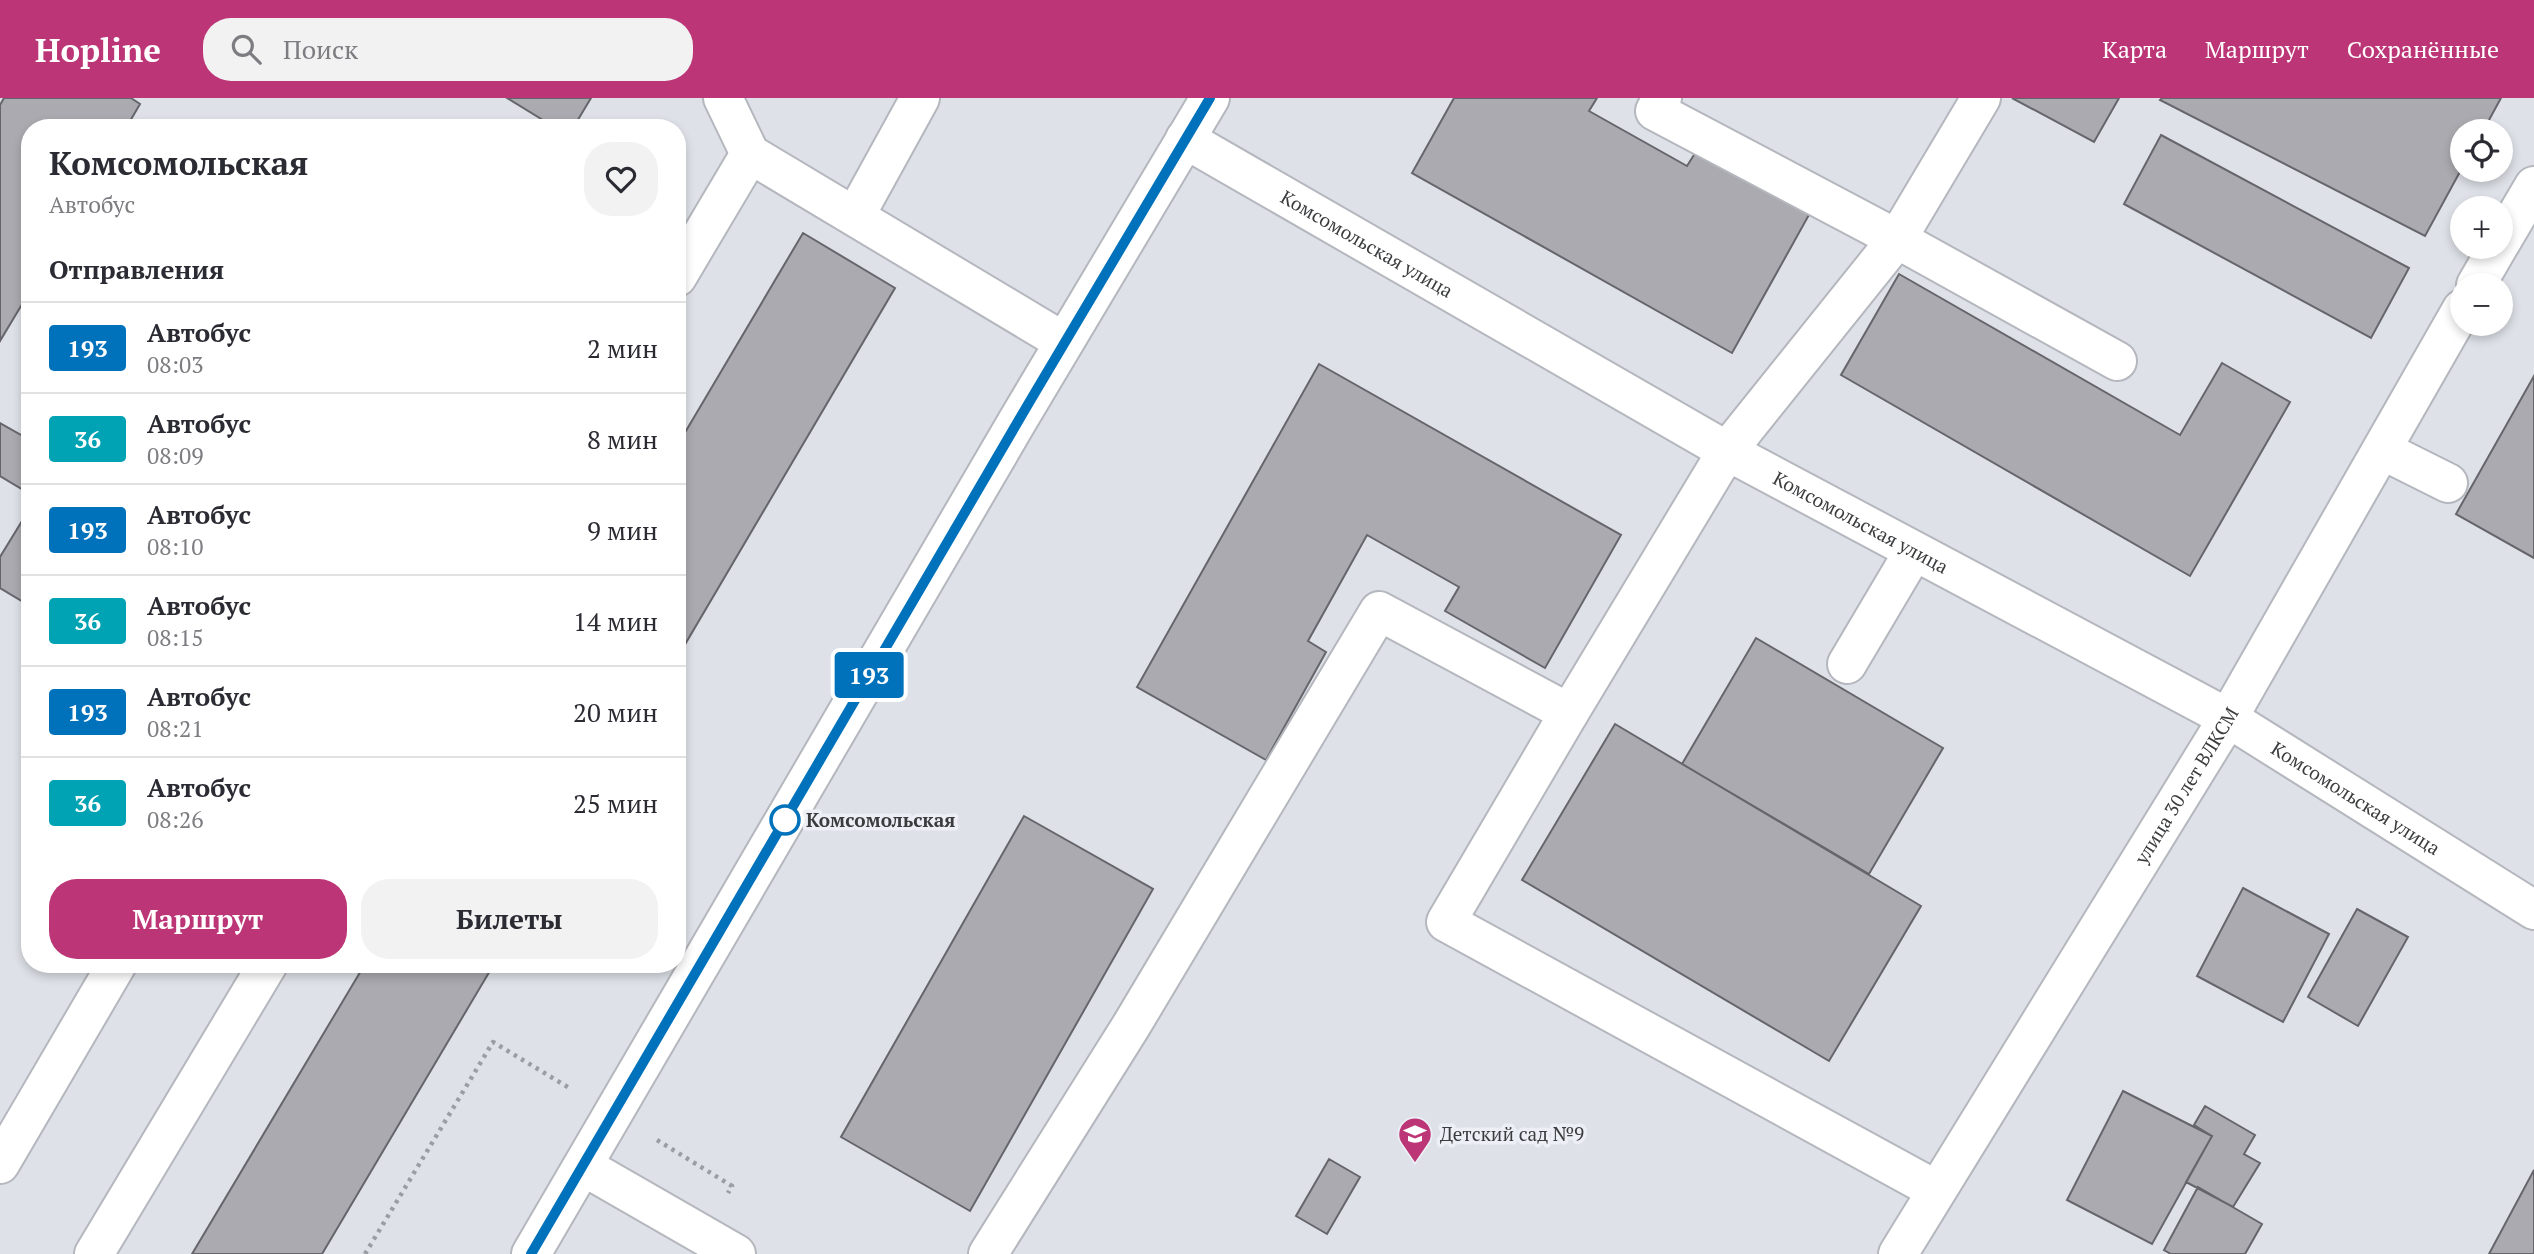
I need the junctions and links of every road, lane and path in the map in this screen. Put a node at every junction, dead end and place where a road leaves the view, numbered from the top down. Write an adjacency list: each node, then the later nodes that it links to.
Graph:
1 (723, 98): 7 (street)
2 (920, 98): 9 (street)
3 (1210, 98): 6 (street)
4 (1662, 98): 11 (street)
5 (1981, 98): 11 (street)
6 (1185, 139): 14 (street); 17 (street, Комсомольская улица)
7 (750, 154): 9 (street); 12 (street)
8 (2534, 187): 10 (street)
9 (855, 216): 14 (street)
10 (2513, 222)
11 (1897, 239): 15 (street); 17 (street)
12 (686, 262)
13 (2450, 330): 16 (street, улица 30 лет ВЛКСМ)
14 (1064, 342): 24 (street)
15 (2117, 361)
16 (2382, 450): 18 (street); 22 (street, улица 30 лет ВЛКСМ)
17 (1727, 451): 19 (street, Комсомольская улица); 21 (street)
18 (2448, 483)
19 (1914, 551): 20 (street); 22 (street, Комсомольская улица)
20 (1847, 664)
21 (1569, 713): 30 (street); 34 (street)
22 (2228, 718): 23 (street, Комсомольская улица); 30 (street, улица 30 лет ВЛКСМ)
23 (2534, 910)
24 (687, 967)
25 (112, 973): 28 (street)
26 (263, 973): 31 (street)
27 (684, 973): 29 (street)
28 (0, 1164)
29 (583, 1166): 32 (street); 33 (street)
30 (1936, 1190): 35 (street, улица 30 лет ВЛКСМ)
31 (94, 1254)
32 (531, 1254)
33 (736, 1254)
34 (988, 1254)
35 (1898, 1254)

